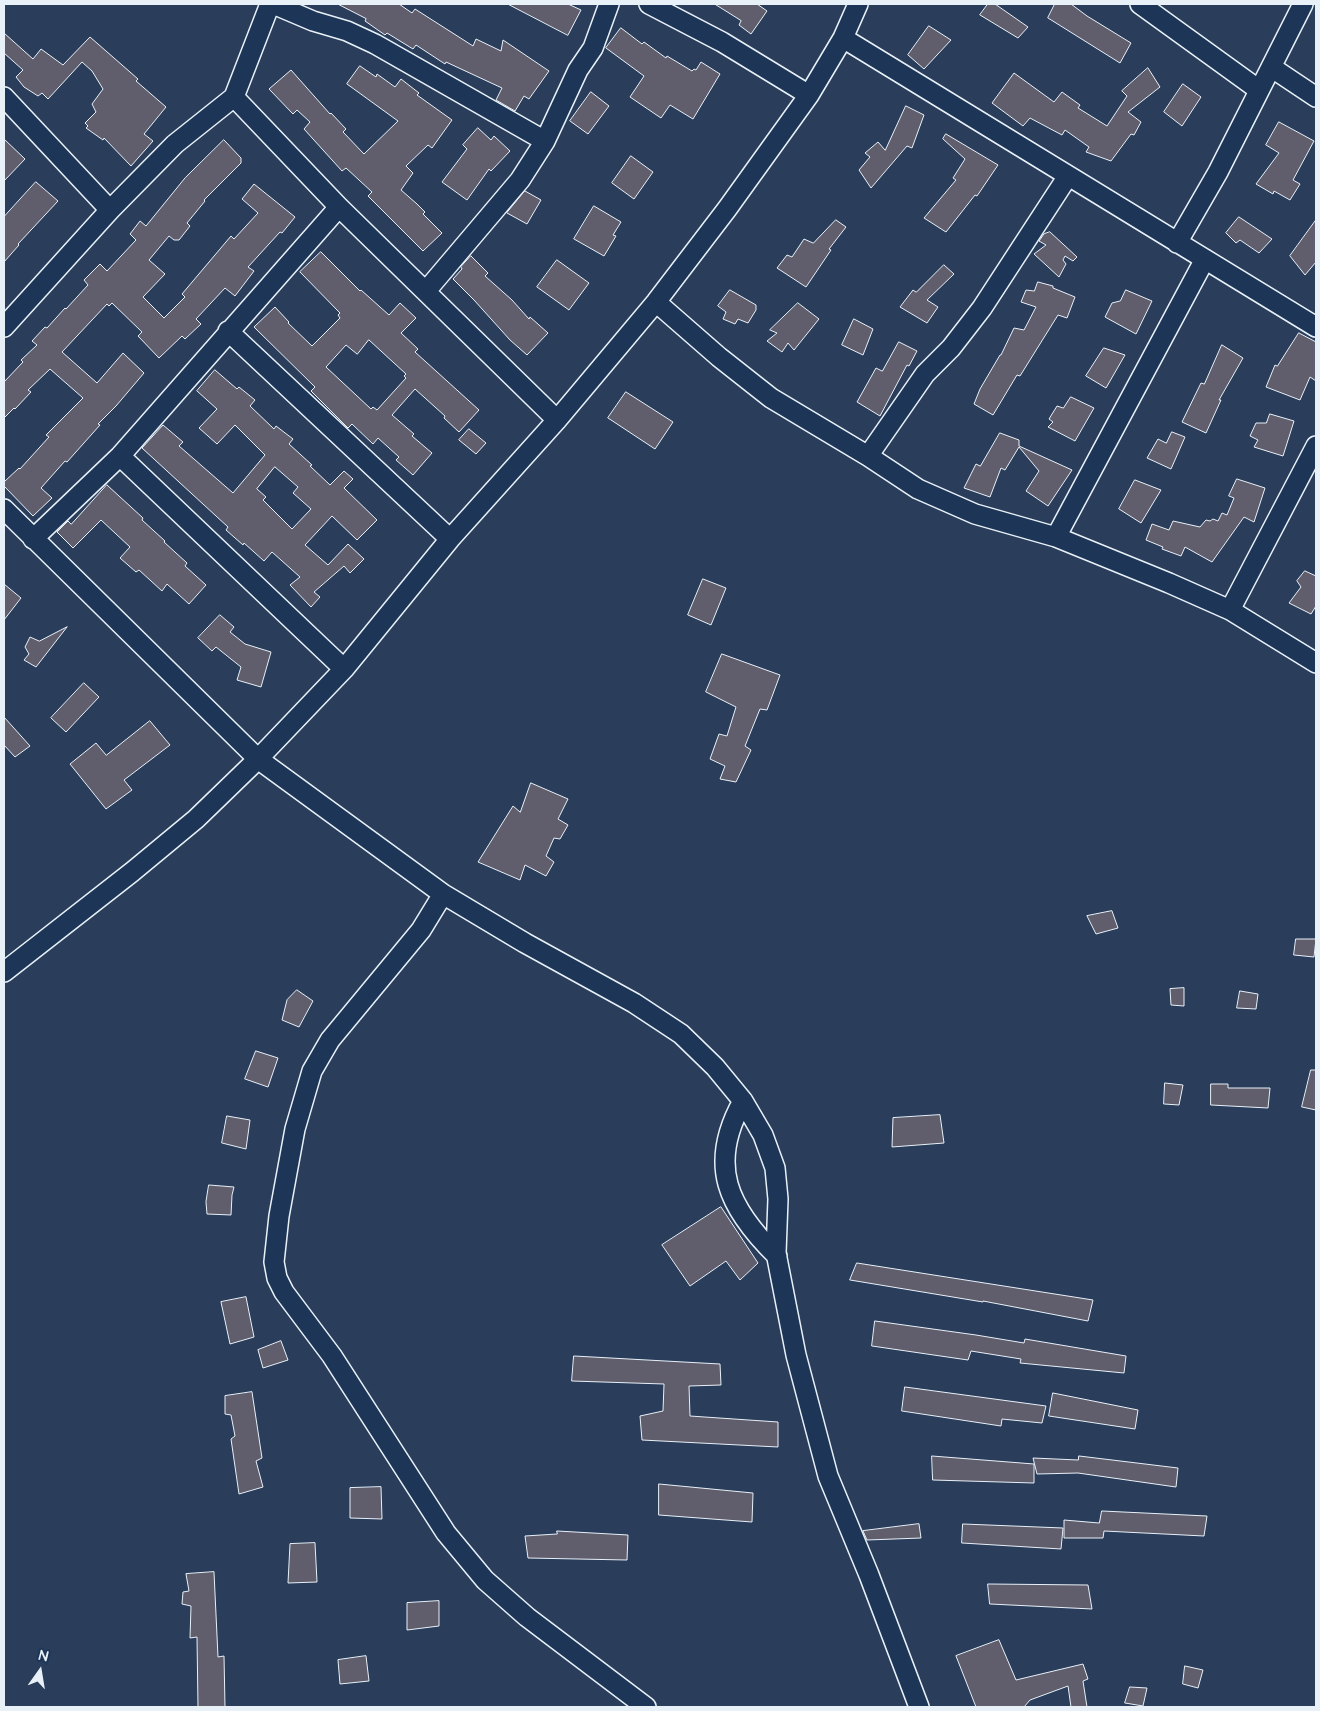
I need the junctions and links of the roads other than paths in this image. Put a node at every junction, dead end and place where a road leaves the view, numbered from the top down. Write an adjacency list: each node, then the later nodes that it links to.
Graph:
1 (272, 4): 12 (street); 14 (street)
2 (609, 4): 14 (street)
3 (649, 4): 10 (street)
4 (858, 4): 7 (street)
5 (1140, 4): 9 (street)
6 (1303, 4): 8 (street)
7 (843, 38): 10 (street); 15 (street)
8 (1270, 67): 9 (street); 13 (street)
9 (1259, 90): 18 (street)
10 (809, 95): 21 (street)
11 (4, 97): 17 (street)
12 (234, 97): 16 (street); 17 (street)
13 (1316, 98)
14 (545, 142): 20 (street)
15 (1068, 176): 18 (street); 28 (street)
16 (339, 207): 20 (street); 24 (street)
17 (110, 210): 22 (street)
18 (1178, 243): 19 (street)
19 (1205, 259): 23 (street); 30 (street)
20 (426, 290): 25 (street)
21 (656, 302): 25 (street); 28 (street)
22 (4, 327)
23 (1316, 327)
24 (228, 331): 27 (street); 31 (street)
25 (557, 420): 31 (street)
26 (1316, 446): 33 (street)
27 (120, 456): 32 (street); 35 (street)
28 (868, 456): 30 (street)
29 (4, 509): 32 (street)
30 (1056, 537): 33 (street)
31 (450, 538): 35 (street)
32 (33, 539): 36 (street)
33 (1230, 610): 34 (street)
34 (1316, 663)
35 (344, 668): 36 (street)
36 (258, 760): 37 (street); 38 (street)
37 (442, 894): 39 (street); 41 (street)
38 (4, 972)
39 (743, 1101): 40 (street); 40 (street)
40 (777, 1256): 42 (street)
41 (646, 1707)
42 (919, 1707)

